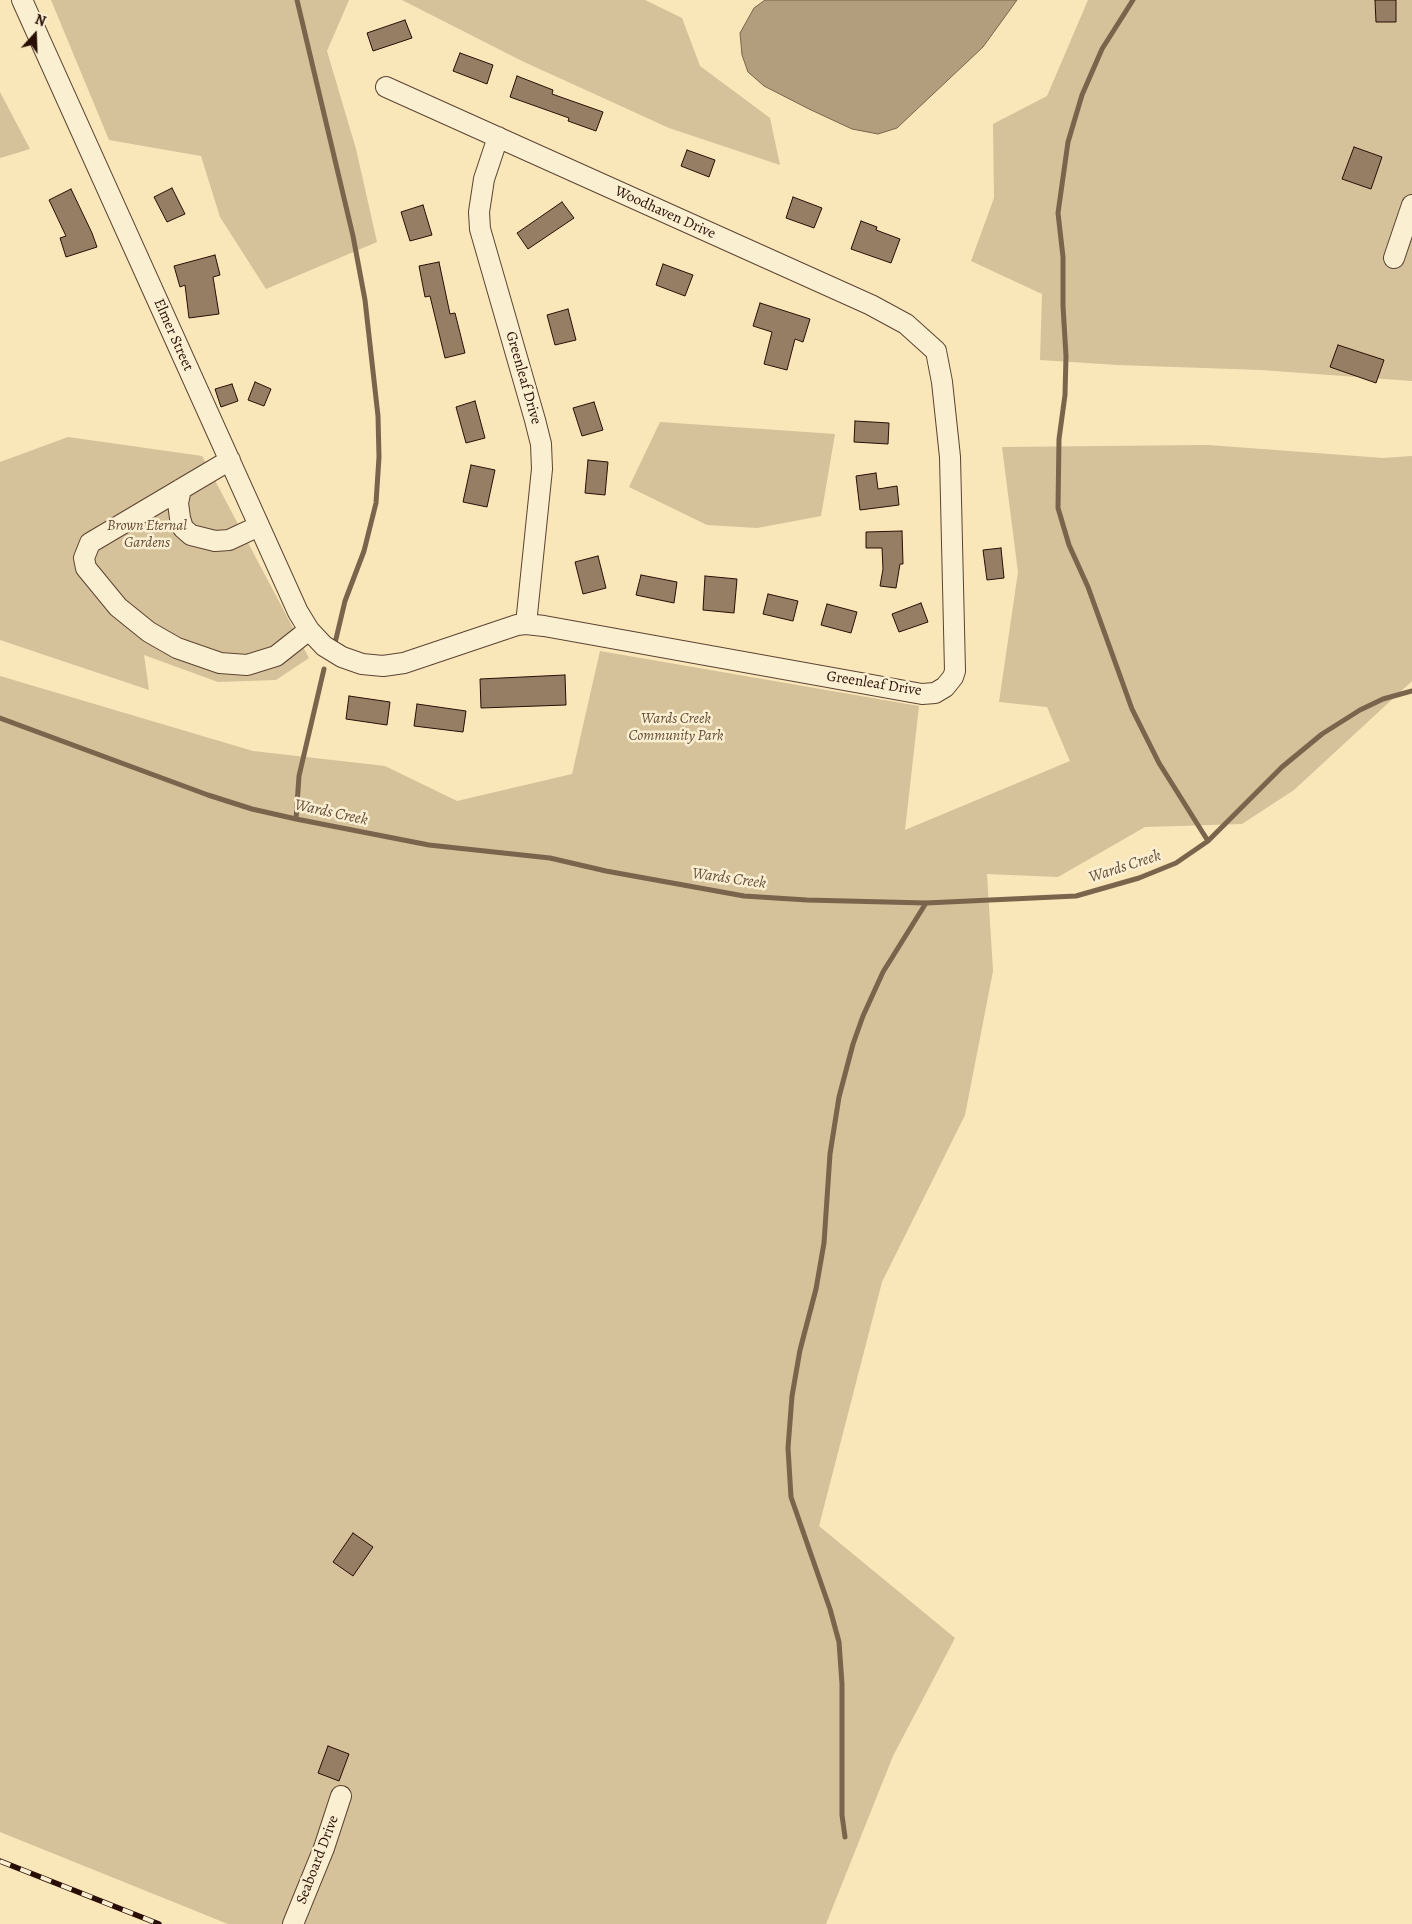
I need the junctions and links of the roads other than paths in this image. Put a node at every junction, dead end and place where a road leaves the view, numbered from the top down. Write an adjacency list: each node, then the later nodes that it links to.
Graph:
1 (22, 0): 7 (street, Elmer Street)
2 (386, 86): 3 (street, Woodhaven Drive)
3 (498, 138): 6 (street, Woodhaven Drive); 10 (street, Greenleaf Drive)
4 (1412, 205): 5 (street)
5 (1394, 258)
6 (936, 351): 10 (street, Greenleaf Drive)
7 (230, 460): 8 (street); 9 (street, Elmer Street)
8 (181, 489): 9 (street); 11 (street)
9 (259, 526): 11 (street, Elmer Street)
10 (526, 624): 12 (street, Greenleaf Drive)
11 (309, 630): 12 (street, Elmer Street)
12 (342, 657)
13 (341, 1796): 14 (street, Seaboard Drive)
14 (293, 1924)

